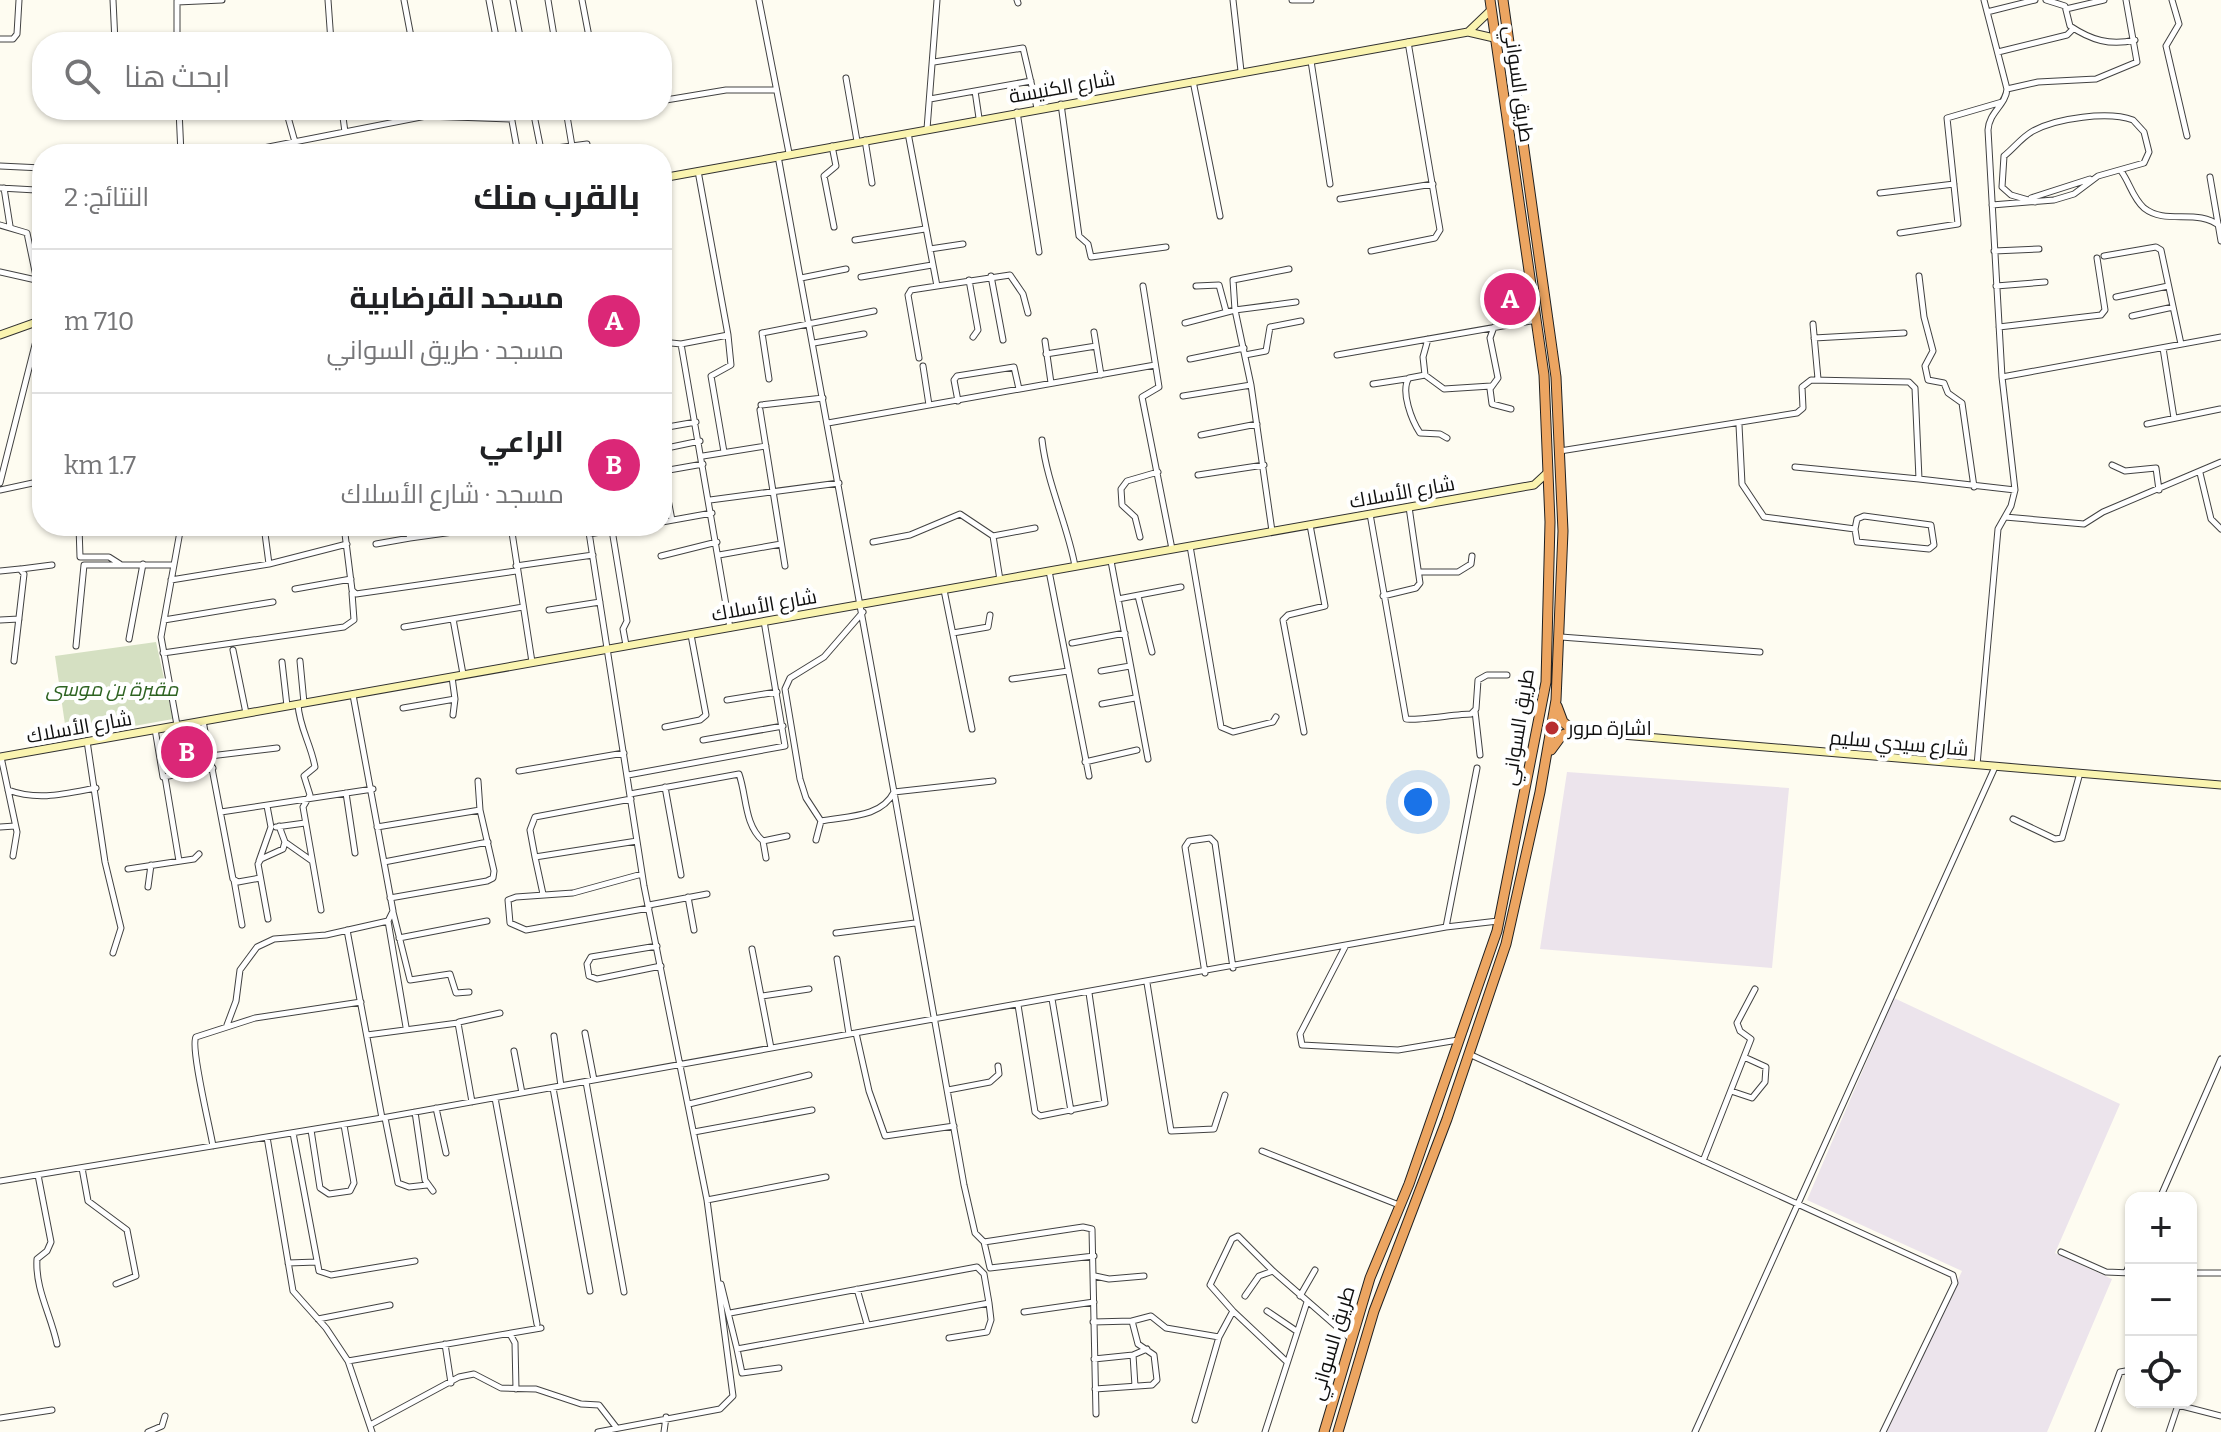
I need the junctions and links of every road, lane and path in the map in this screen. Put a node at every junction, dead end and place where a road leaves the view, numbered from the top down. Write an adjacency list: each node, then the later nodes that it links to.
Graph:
1 (19, 0): 37 (street)
2 (113, 0): 27 (street)
3 (222, 0): 22 (street)
4 (328, 0): 29 (street)
5 (404, 0): 30 (street)
6 (489, 0): 31 (street)
7 (513, 0): 32 (street)
8 (548, 0): 33 (street)
9 (582, 0): 34 (street)
10 (759, 0): 48 (street)
11 (937, 0): 42 (street)
12 (1233, 0): 43 (street)
13 (1292, 0): 14 (street)
14 (1311, 0)
15 (1503, 0): 201 (highway, طريق السواني)
16 (1984, 0): 25 (street)
17 (2035, 0): 25 (street)
18 (2046, 0): 24 (street)
19 (2104, 0): 24 (street)
20 (2126, 0): 38 (street)
21 (2172, 0): 67 (street)
22 (177, 1): 28 (street)
23 (1491, 5): 35 (street); 36 (highway, طريق السواني)
24 (2066, 9): 26 (street)
25 (1987, 12): 40 (street)
26 (2073, 29): 38 (street); 40 (street)
27 (115, 32)
28 (177, 32)
29 (330, 32)
30 (410, 32)
31 (495, 32)
32 (519, 32)
33 (553, 32)
34 (588, 32)
35 (1468, 32): 36 (street, شارع الكنيسة); 39 (street, شارع الكنيسة)
36 (1494, 38): 138 (highway, طريق السواني)
37 (0, 39)
38 (2135, 40): 47 (street)
39 (1408, 42): 41 (street, شارع الكنيسة); 87 (street)
40 (1998, 52): 47 (street)
41 (1311, 60): 43 (street, شارع الكنيسة); 86 (street)
42 (934, 62): 46 (street); 51 (street)
43 (1241, 71): 45 (street, شارع الكنيسة)
44 (846, 78): 68 (street)
45 (1193, 80): 53 (street, شارع الكنيسة); 95 (street)
46 (1031, 81): 49 (street); 54 (street)
47 (2007, 89): 52 (street)
48 (776, 90): 50 (street); 76 (street)
49 (975, 91): 51 (street); 56 (street)
50 (672, 99)
51 (930, 99): 64 (street)
52 (2003, 102): 88 (street); 94 (street)
53 (1061, 103): 54 (street, شارع الكنيسة); 105 (street)
54 (1037, 108): 55 (street, شارع الكنيسة)
55 (1016, 111): 56 (street, شارع الكنيسة); 110 (street)
56 (979, 118): 64 (street, شارع الكنيسة)
57 (179, 120): 70 (street)
58 (289, 120): 69 (street)
59 (343, 120): 65 (street)
60 (396, 120): 65 (street)
61 (512, 120): 72 (street)
62 (535, 120): 73 (street)
63 (568, 120): 74 (street)
64 (927, 129): 66 (street, شارع الكنيسة)
65 (345, 132): 69 (street)
66 (908, 132): 68 (street, شارع الكنيسة); 100 (street)
67 (2187, 136)
68 (860, 140): 75 (street, شارع الكنيسة); 85 (street)
69 (295, 142): 71 (street)
70 (181, 144)
71 (287, 144)
72 (516, 144)
73 (540, 144)
74 (572, 144)
75 (832, 145): 76 (street, شارع الكنيسة); 98 (street)
76 (789, 153): 77 (street, شارع الكنيسة)
77 (778, 155): 80 (street, شارع الكنيسة); 121 (street)
78 (0, 166): 79 (street)
79 (32, 168)
80 (698, 171): 82 (street, شارع الكنيسة); 150 (street)
81 (2120, 171): 84 (street); 93 (street); 99 (street)
82 (672, 176)
83 (2210, 177): 99 (street)
84 (2091, 179): 93 (street); 93 (street)
85 (872, 183)
86 (1330, 184)
87 (1433, 184): 92 (street); 108 (street)
88 (1954, 184): 91 (street); 101 (street)
89 (2, 188): 90 (street); 97 (street)
90 (32, 190)
91 (1880, 193)
92 (1340, 199)
93 (2032, 200): 94 (street)
94 (1992, 205): 109 (street)
95 (1220, 216)
96 (0, 225): 97 (street)
97 (10, 226): 113 (street)
98 (834, 227)
99 (2221, 227): 103 (street)
100 (925, 229): 102 (street); 106 (street)
101 (1900, 233)
102 (855, 240)
103 (2221, 241)
104 (963, 244): 106 (street)
105 (1166, 247)
106 (930, 249): 114 (street)
107 (2039, 249): 109 (street)
108 (1371, 251)
109 (1994, 251): 128 (street)
110 (1039, 252)
111 (2104, 256): 129 (street)
112 (2097, 258): 145 (street)
113 (32, 259)
114 (932, 265): 120 (street); 125 (street)
115 (846, 269): 121 (street)
116 (1289, 269): 133 (street)
117 (0, 272): 122 (street)
118 (991, 276): 123 (street); 136 (street); 155 (street)
119 (1919, 276): 219 (street)
120 (861, 277)
121 (801, 278): 140 (street)
122 (32, 279)
123 (969, 280): 125 (street); 151 (street)
124 (2045, 282): 128 (street)
125 (937, 286): 166 (street)
126 (1143, 286): 169 (street)
127 (1196, 286): 135 (street)
128 (1996, 286): 145 (street)
129 (2168, 286): 130 (street); 132 (street)
130 (2116, 297)
131 (1296, 302): 133 (street)
132 (2173, 307): 137 (street); 160 (street)
133 (1235, 310): 135 (street); 163 (street)
134 (874, 311): 140 (street)
135 (1226, 311): 141 (street)
136 (1028, 313)
137 (2132, 316)
138 (1538, 319): 144 (street); 211 (highway, طريق السواني)
139 (1301, 321): 163 (street)
140 (810, 323): 158 (street); 174 (street)
141 (1185, 323)
142 (32, 324): 149 (street)
143 (1813, 324): 154 (street)
144 (1494, 326): 153 (street); 180 (street)
145 (1999, 327): 173 (street)
146 (1094, 332): 161 (street)
147 (1904, 333): 154 (street)
148 (864, 334): 158 (street)
149 (0, 335)
150 (728, 335): 159 (street); 202 (street)
151 (973, 337)
152 (2221, 337): 160 (street)
153 (1429, 338): 165 (street); 172 (street)
154 (1814, 338): 176 (street)
155 (1003, 340)
156 (1045, 341): 164 (street)
157 (672, 343): 159 (street)
158 (814, 343): 183 (street)
159 (681, 344): 189 (street)
160 (2181, 345): 162 (street)
161 (1096, 346): 164 (street); 171 (street)
162 (2163, 348): 173 (street); 188 (street)
163 (1244, 352): 168 (street); 179 (street)
164 (1046, 354): 177 (street)
165 (1337, 355)
166 (919, 358)
167 (32, 359): 215 (street)
168 (1190, 359)
169 (1155, 365): 171 (street); 210 (street)
170 (923, 366): 185 (street)
171 (1101, 375): 177 (street)
172 (1425, 375): 175 (street); 180 (street)
173 (2002, 377): 222 (street)
174 (769, 379)
175 (1407, 379): 178 (street); 196 (street)
176 (1818, 379): 193 (street); 214 (street)
177 (1051, 383): 181 (street)
178 (1373, 384)
179 (1251, 385): 182 (street); 191 (street)
180 (1492, 386): 186 (street)
181 (1019, 389): 184 (street); 184 (street)
182 (1183, 396)
183 (823, 398): 190 (street); 199 (street)
184 (958, 401): 185 (street)
185 (929, 405): 190 (street)
186 (1511, 409)
187 (2220, 409): 188 (street)
188 (2174, 418): 192 (street)
189 (697, 422): 194 (street); 198 (street)
190 (828, 423): 217 (street)
191 (1257, 424): 195 (street); 206 (street)
192 (2147, 424)
193 (1739, 425): 201 (street); 233 (street)
194 (672, 426)
195 (1201, 435)
196 (1447, 438)
197 (1042, 440): 265 (street)
198 (700, 441): 200 (street); 203 (street)
199 (766, 446): 202 (street); 220 (street)
200 (672, 447)
201 (1559, 451): 297 (highway, طريق السواني)
202 (724, 452): 203 (street)
203 (703, 456): 205 (street)
204 (2221, 462): 212 (street)
205 (703, 464): 209 (street); 225 (street)
206 (1264, 465): 213 (street); 235 (street)
207 (2112, 465): 223 (street)
208 (1795, 467): 214 (street)
209 (672, 469)
210 (1158, 472): 245 (street); 253 (street)
211 (1548, 472): 218 (street); 224 (highway, طريق السواني)
212 (2200, 473): 223 (street); 234 (street)
213 (1198, 475)
214 (1919, 479): 219 (street)
215 (0, 483)
216 (32, 483): 221 (street)
217 (839, 483): 220 (street); 284 (street)
218 (1534, 485): 224 (street); 226 (street, شارع الأسلاك)
219 (1974, 487): 222 (street)
220 (773, 489): 225 (street); 251 (street)
221 (0, 490)
222 (2015, 490): 229 (street)
223 (2159, 490): 229 (street)
224 (1549, 494): 413 (highway, طريق السواني)
225 (710, 500): 227 (street)
226 (1409, 507): 228 (street, شارع الأسلاك); 270 (street)
227 (712, 513): 230 (street); 247 (street)
228 (1370, 514): 231 (street, شارع الأسلاك); 279 (street)
229 (2005, 517): 351 (street)
230 (672, 520)
231 (1310, 525): 235 (street, شارع الأسلاك); 339 (street)
232 (1035, 528): 244 (street)
233 (1855, 529): 233 (street)
234 (2221, 529)
235 (1272, 531): 252 (street, شارع الأسلاك)
236 (79, 536): 259 (street)
237 (179, 536): 263 (street)
238 (265, 536): 261 (street)
239 (346, 536): 249 (street)
240 (424, 536): 246 (street)
241 (512, 536): 266 (street)
242 (589, 536): 254 (street)
243 (613, 536): 300 (street)
244 (993, 536): 248 (street); 273 (street)
245 (1140, 537)
246 (410, 538): 250 (street)
247 (717, 542): 255 (street); 256 (street)
248 (873, 542)
249 (347, 544): 261 (street); 271 (street)
250 (376, 544)
251 (781, 544): 255 (street); 264 (street)
252 (1190, 545): 253 (street, شارع الأسلاك); 331 (street)
253 (1172, 549): 258 (street, شارع الأسلاك)
254 (593, 555): 266 (street); 282 (street)
255 (719, 555): 293 (street)
256 (661, 556)
257 (1472, 556): 270 (street)
258 (1111, 561): 265 (street, شارع الأسلاك); 280 (street)
259 (121, 564): 260 (street); 301 (street)
260 (143, 564): 263 (street); 298 (street)
261 (269, 564): 272 (street)
262 (52, 565): 267 (street)
263 (174, 565): 272 (street)
264 (785, 566)
265 (1075, 566): 269 (street, شارع الأسلاك)
266 (516, 568): 276 (street); 283 (street)
267 (20, 569): 268 (street); 287 (street)
268 (0, 571)
269 (1049, 571): 273 (street, شارع الأسلاك); 312 (street)
270 (1419, 572): 279 (street)
271 (351, 579): 275 (street); 276 (street)
272 (171, 580): 290 (street)
273 (1000, 580): 277 (street, شارع الأسلاك)
274 (1181, 587): 278 (street)
275 (295, 589)
276 (352, 590): 306 (street)
277 (944, 590): 284 (street, شارع الأسلاك); 294 (street)
278 (1138, 596): 280 (street); 304 (street)
279 (1383, 596): 328 (street)
280 (1118, 599): 295 (street)
281 (273, 602): 290 (street)
282 (600, 602): 285 (street); 302 (street)
283 (523, 607): 288 (street); 310 (street)
284 (863, 608): 291 (street, شارع الأسلاك); 367 (street); 375 (street)
285 (549, 610)
286 (990, 615): 294 (street)
287 (19, 619): 289 (street); 307 (street)
288 (453, 619): 292 (street); 314 (street)
289 (0, 620)
290 (164, 620): 306 (street)
291 (764, 621): 293 (street, شارع الأسلاك); 318 (street)
292 (404, 627)
293 (730, 628): 296 (street, شارع الأسلاك)
294 (953, 633): 337 (street)
295 (1125, 633): 299 (street); 311 (street)
296 (691, 635): 300 (street, شارع الأسلاك); 335 (street)
297 (1561, 637): 305 (street); 323 (highway, طريق السواني)
298 (129, 639)
299 (1072, 643)
300 (626, 645): 302 (street, شارع الأسلاك)
301 (76, 646)
302 (609, 648): 310 (street, شارع الأسلاك); 344 (street)
303 (233, 650): 329 (street)
304 (1152, 652)
305 (1760, 652)
306 (163, 653): 333 (street)
307 (14, 661)
308 (300, 661): 324 (street)
309 (282, 662): 326 (street)
310 (532, 662): 314 (street, شارع الأسلاك)
311 (1130, 666): 313 (street); 320 (street)
312 (1068, 671): 317 (street); 349 (street)
313 (1101, 671)
314 (463, 674): 316 (street, شارع الأسلاك)
315 (1507, 675): 328 (street)
316 (452, 676): 319 (street, شارع الأسلاك); 321 (street)
317 (1012, 679)
318 (777, 692): 322 (street); 334 (street)
319 (353, 694): 324 (street, شارع الأسلاك); 365 (street)
320 (1135, 698): 325 (street); 348 (street)
321 (455, 699): 327 (street); 330 (street)
322 (727, 700)
323 (1556, 700): 338 (highway); 350 (highway, طريق السواني)
324 (301, 703): 326 (street, شارع الأسلاك); 370 (street)
325 (1102, 704)
326 (287, 706): 329 (street, شارع الأسلاك)
327 (403, 708)
328 (1475, 710): 345 (street)
329 (246, 713): 332 (street, شارع الأسلاك)
330 (453, 715)
331 (1276, 717)
332 (203, 720): 333 (street, شارع الأسلاك); 346 (street)
333 (177, 725): 336 (street, شارع الأسلاك)
334 (783, 726): 340 (street); 357 (street)
335 (665, 727)
336 (155, 729): 341 (street, شارع الأسلاك); 359 (street)
337 (972, 729)
338 (1574, 731): 350 (highway); 351 (street, شارع سيدي سليم)
339 (1304, 732)
340 (703, 740)
341 (87, 741): 347 (street, شارع الأسلاك); 364 (street)
342 (277, 748): 346 (street)
343 (1137, 750): 349 (street)
344 (624, 753): 355 (street); 357 (street)
345 (1480, 755)
346 (210, 756): 353 (street)
347 (0, 757): 366 (street)
348 (1148, 759)
349 (1085, 762): 358 (street)
350 (1546, 764): 427 (highway, طريق السواني)
351 (1977, 765): 352 (street, شارع سيدي سليم)
352 (1995, 767): 356 (street, شارع سيدي سليم); 494 (street)
353 (213, 768): 359 (street); 373 (street)
354 (1477, 768): 416 (street)
355 (519, 771)
356 (2080, 773): 362 (street, شارع سيدي سليم); 374 (street)
357 (628, 775): 369 (street)
358 (1089, 776)
359 (165, 777): 392 (street)
360 (478, 781): 372 (street)
361 (993, 781): 367 (street)
362 (2221, 785)
363 (665, 787): 369 (street); 384 (street); 399 (street)
364 (96, 788): 366 (street); 424 (street)
365 (373, 789): 368 (street); 380 (street)
366 (7, 790): 377 (street)
367 (894, 792): 375 (street); 414 (street)
368 (346, 793): 370 (street); 387 (street)
369 (630, 796): 383 (street); 390 (street)
370 (306, 800): 371 (street); 376 (street)
371 (267, 806): 373 (street); 379 (street)
372 (480, 810): 380 (street); 386 (street)
373 (221, 812): 401 (street)
374 (2013, 819)
375 (821, 821): 382 (street)
376 (305, 823): 379 (street); 394 (street)
377 (15, 826): 378 (street); 389 (street)
378 (0, 827)
379 (275, 827): 385 (street); 393 (street)
380 (377, 827): 395 (street)
381 (787, 836): 384 (street)
382 (816, 840)
383 (637, 841): 390 (street); 398 (street)
384 (763, 841): 391 (street)
385 (285, 842): 393 (street); 394 (street)
386 (488, 842): 395 (street); 406 (street)
387 (355, 853)
388 (199, 854): 392 (street)
389 (13, 856)
390 (535, 857): 403 (street)
391 (766, 858)
392 (179, 861): 396 (street)
393 (259, 861): 400 (street)
394 (313, 861): 408 (street)
395 (384, 862): 406 (street)
396 (151, 865): 397 (street); 402 (street)
397 (128, 869)
398 (642, 874): 403 (street); 407 (street)
399 (681, 875)
400 (260, 878): 401 (street); 410 (street)
401 (233, 879): 415 (street)
402 (148, 887)
403 (543, 894): 407 (street)
404 (707, 894): 405 (street)
405 (688, 897): 407 (street); 418 (street)
406 (390, 898): 409 (street)
407 (649, 907): 421 (street)
408 (321, 910)
409 (393, 911): 411 (street); 420 (street)
410 (268, 919)
411 (388, 921): 417 (street); 446 (street)
412 (487, 921): 420 (street)
413 (1499, 921): 416 (street); 425 (highway, طريق السواني)
414 (915, 923): 419 (street); 443 (street)
415 (242, 925)
416 (1446, 927): 422 (street)
417 (347, 930): 440 (street); 445 (street)
418 (694, 930)
419 (836, 933)
420 (399, 938): 436 (street)
421 (657, 946): 428 (street); 428 (street)
422 (1345, 947): 429 (street); 451 (street)
423 (752, 949): 438 (street)
424 (113, 953)
425 (1488, 955): 427 (highway); 431 (highway, طريق السواني)
426 (837, 959): 448 (street)
427 (1500, 960): 433 (highway, طريق السواني)
428 (661, 966): 457 (street)
429 (1233, 968): 430 (street); 430 (street)
430 (1205, 973): 432 (street)
431 (1480, 979): 433 (highway); 451 (highway, طريق السواني)
432 (1147, 983): 437 (street); 467 (street)
433 (1491, 987): 454 (highway, طريق السواني)
434 (809, 989): 438 (street)
435 (1755, 989): 455 (street)
436 (469, 992)
437 (1089, 993): 439 (street); 473 (street)
438 (762, 996): 452 (street)
439 (1052, 999): 441 (street); 473 (street)
440 (361, 1002): 445 (street); 449 (street)
441 (1018, 1005): 443 (street); 473 (street)
442 (500, 1013): 444 (street)
443 (934, 1019): 448 (street); 464 (street)
444 (458, 1023): 446 (street); 469 (street)
445 (227, 1025): 482 (street)
446 (406, 1027): 449 (street)
447 (585, 1033): 460 (street)
448 (853, 1034): 452 (street); 477 (street)
449 (367, 1035): 475 (street)
450 (554, 1036): 462 (street)
451 (1459, 1040): 495 (highway, طريق السواني)
452 (771, 1048): 457 (street)
453 (514, 1051): 466 (street)
454 (1468, 1054): 485 (street); 562 (highway, طريق السواني)
455 (1744, 1057): 465 (street); 465 (street)
456 (2221, 1059): 492 (street)
457 (682, 1064): 460 (street); 470 (street)
458 (998, 1066): 464 (street)
459 (809, 1075): 470 (street)
460 (594, 1080): 461 (street)
461 (586, 1082): 462 (street); 513 (street)
462 (561, 1086): 463 (street)
463 (553, 1088): 466 (street); 512 (street)
464 (948, 1090): 477 (street)
465 (1731, 1091): 485 (street)
466 (522, 1093): 468 (street)
467 (1225, 1095)
468 (495, 1098): 469 (street); 529 (street)
469 (472, 1102): 471 (street)
470 (689, 1104): 479 (street)
471 (436, 1108): 474 (street); 484 (street)
472 (812, 1110): 479 (street)
473 (1071, 1111)
474 (415, 1112): 475 (street); 490 (street)
475 (383, 1118): 476 (street); 490 (street)
476 (344, 1125): 478 (street); 478 (street)
477 (954, 1126): 496 (street)
478 (311, 1130): 480 (street)
479 (694, 1132): 493 (street)
480 (293, 1133): 481 (street); 500 (street)
481 (267, 1137): 482 (street); 501 (street)
482 (213, 1146): 486 (street)
483 (1262, 1151): 495 (street)
484 (446, 1153)
485 (1703, 1161): 494 (street)
486 (82, 1168): 487 (street); 510 (street)
487 (38, 1175): 489 (street); 533 (street)
488 (826, 1177): 493 (street)
489 (0, 1181)
490 (427, 1185): 491 (street)
491 (433, 1191)
492 (2163, 1192)
493 (707, 1200): 508 (street)
494 (1798, 1203): 563 (street); 564 (street)
495 (1400, 1205): 532 (highway, طريق السواني)
496 (984, 1242): 498 (street); 498 (street)
497 (2061, 1252): 504 (street)
498 (1094, 1256): 507 (street)
499 (415, 1261): 500 (street)
500 (317, 1262): 501 (street)
501 (288, 1263): 524 (street)
502 (1315, 1270): 515 (street)
503 (1273, 1271): 514 (street); 515 (street); 520 (street)
504 (2125, 1273)
505 (2197, 1273): 506 (street)
506 (2221, 1273)
507 (1094, 1275): 509 (street); 516 (street)
508 (717, 1276): 523 (street); 551 (street)
509 (1144, 1276)
510 (116, 1284)
511 (857, 1289): 518 (street); 523 (street); 527 (street)
512 (590, 1291)
513 (624, 1292)
514 (1245, 1296)
515 (1300, 1296): 517 (street)
516 (1094, 1302): 522 (street); 526 (street)
517 (1307, 1302): 528 (street); 532 (street)
518 (989, 1303): 527 (street); 531 (street)
519 (390, 1305): 524 (street)
520 (1233, 1311): 530 (street); 540 (street)
521 (1267, 1311): 528 (street)
522 (1024, 1312)
523 (730, 1313): 535 (street)
524 (318, 1319): 539 (street)
525 (1132, 1321): 526 (street); 530 (street); 536 (street)
526 (1093, 1322): 538 (street)
527 (867, 1324): 535 (street)
528 (1295, 1330): 540 (street)
529 (510, 1334): 534 (street); 545 (street)
530 (1219, 1337): 553 (street)
531 (949, 1338)
532 (1351, 1339): 561 (highway, طريق السواني)
533 (57, 1344)
534 (445, 1344): 539 (street); 543 (street)
535 (737, 1349): 541 (street)
536 (1147, 1349): 537 (street); 544 (street)
537 (1133, 1355): 538 (street); 544 (street)
538 (1094, 1359): 546 (street)
539 (348, 1361): 554 (street)
540 (1286, 1361): 560 (street)
541 (779, 1368)
542 (2125, 1371): 565 (street)
543 (451, 1383): 545 (street); 554 (street)
544 (1135, 1386): 546 (street)
545 (516, 1389): 555 (street)
546 (1095, 1389): 548 (street)
547 (52, 1410): 552 (street)
548 (1096, 1414)
549 (165, 1416): 556 (street)
550 (2221, 1416): 566 (street)
551 (666, 1417): 555 (street); 559 (street)
552 (0, 1418)
553 (1195, 1420)
554 (370, 1425): 557 (street)
555 (614, 1429): 558 (street)
556 (148, 1432)
557 (372, 1432)
558 (598, 1432)
559 (664, 1432)
560 (1265, 1432)
561 (1324, 1432)
562 (1338, 1432)
563 (1695, 1432)
564 (1883, 1432)
565 (2098, 1432)
566 (2169, 1432)

